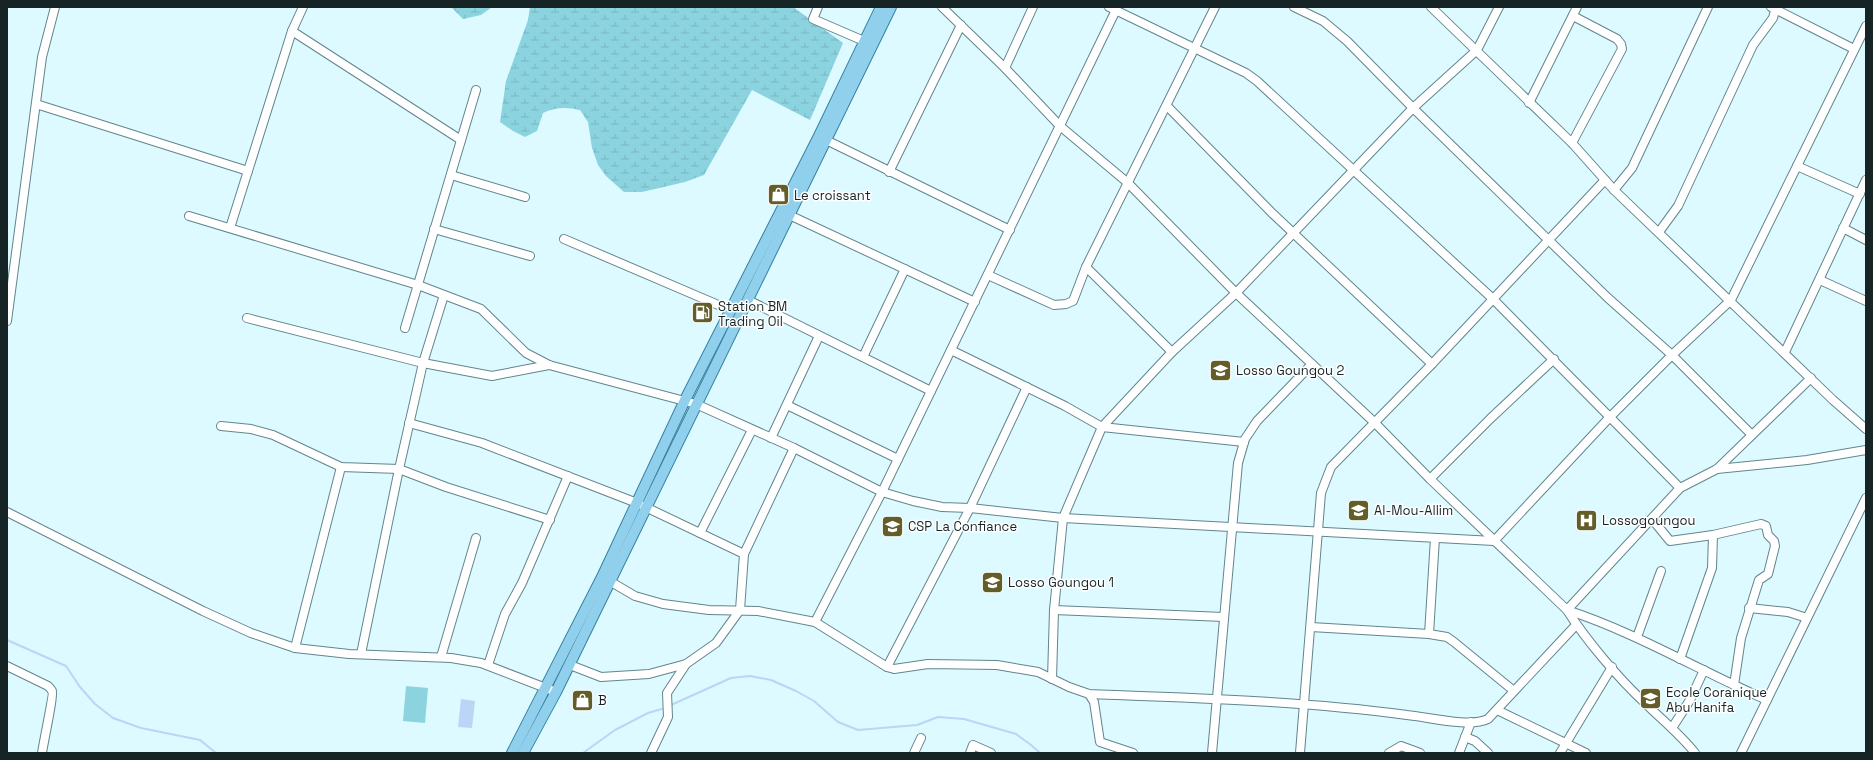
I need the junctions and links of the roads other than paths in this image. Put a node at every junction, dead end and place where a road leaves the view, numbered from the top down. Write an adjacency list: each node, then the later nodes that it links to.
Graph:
1 (55, 7): 27 (street)
2 (303, 7): 19 (street)
3 (818, 7): 20 (street)
4 (881, 7): 20 (main road)
5 (891, 7): 31 (main road)
6 (942, 7): 17 (street)
7 (1033, 7): 24 (street)
8 (1215, 7): 21 (street)
9 (1294, 7): 29 (street)
10 (1431, 7): 23 (street)
11 (1499, 7): 23 (street)
12 (1577, 7): 16 (street)
13 (1708, 7): 42 (street)
14 (1774, 8): 22 (street); 52 (street)
15 (1113, 9): 21 (street); 30 (street)
16 (1573, 16): 26 (street); 33 (street)
17 (961, 25): 24 (street); 37 (street)
18 (1866, 26): 22 (street)
19 (292, 31): 32 (street); 36 (street)
20 (864, 41): 31 (main road)
21 (1194, 48): 28 (street); 35 (street)
22 (1854, 48): 34 (street)
23 (1476, 50): 26 (street); 29 (street)
24 (1005, 68): 30 (street)
25 (476, 90): 32 (street)
26 (1529, 102): 33 (street)
27 (36, 104): 36 (street); 71 (street)
28 (1167, 106): 41 (street); 51 (street)
29 (1413, 108): 35 (street); 54 (street)
30 (1060, 126): 41 (street); 50 (street)
31 (822, 138): 37 (street); 45 (main road)
32 (462, 140): 38 (street)
33 (1572, 143): 39 (street)
34 (1797, 166): 43 (street); 66 (street)
35 (1353, 169): 51 (street); 64 (street)
36 (248, 171): 47 (street)
37 (889, 172): 50 (street)
38 (451, 175): 44 (street); 49 (street)
39 (1605, 180): 42 (street); 54 (street)
40 (1866, 180): 43 (street)
41 (1128, 183): 57 (street); 62 (street)
42 (1614, 190): 52 (street)
43 (1860, 194): 48 (street)
44 (525, 197)
45 (784, 213): 58 (street); 65 (main road); 69 (main road)
46 (189, 216): 47 (street)
47 (230, 228): 61 (street)
48 (1843, 228): 55 (street); 60 (street)
49 (434, 229): 56 (street); 61 (street)
50 (1010, 230): 59 (street)
51 (1293, 232): 62 (street); 82 (street)
52 (1659, 232): 66 (street)
53 (564, 239): 69 (street)
54 (1549, 240): 64 (street); 77 (street)
55 (1866, 240)
56 (530, 256)
57 (1086, 267): 59 (street); 75 (street)
58 (905, 269): 68 (street); 78 (street)
59 (988, 275): 68 (street)
60 (1820, 280): 67 (street); 76 (street)
61 (418, 285): 63 (street); 72 (street)
62 (1236, 292): 75 (street); 81 (street)
63 (444, 295): 80 (street); 83 (street)
64 (1493, 299): 79 (street); 82 (street)
65 (748, 300): 73 (street); 88 (main road)
66 (1731, 300): 76 (street); 77 (street)
67 (1866, 301)
68 (974, 302): 74 (street)
69 (730, 310): 87 (main road)
70 (247, 318): 80 (street)
71 (7, 322)
72 (405, 328)
73 (819, 336): 78 (street); 89 (street)
74 (951, 350): 85 (street); 86 (street)
75 (1172, 352): 94 (street)
76 (1785, 352): 84 (street)
77 (1672, 355): 90 (street); 97 (street)
78 (863, 357): 86 (street)
79 (1554, 360): 90 (street); 107 (street)
80 (423, 363): 83 (street); 92 (street)
81 (1312, 364): 91 (street); 99 (street)
82 (1432, 364): 91 (street)
83 (549, 366): 87 (street)
84 (1811, 378): 95 (street); 97 (street)
85 (1027, 387): 94 (street); 112 (street)
86 (931, 391): 102 (street)
87 (685, 400): 88 (street); 111 (main road)
88 (696, 404): 96 (street); 111 (main road)
89 (786, 405): 98 (street); 102 (street)
90 (1609, 418): 108 (street); 123 (street)
91 (1374, 422): 107 (street); 118 (street)
92 (409, 423): 104 (street); 106 (street)
93 (221, 426): 103 (street)
94 (1102, 427): 99 (street); 114 (street)
95 (1866, 429)
96 (752, 430): 98 (street); 119 (street)
97 (1752, 435): 105 (street)
98 (771, 438): 100 (street)
99 (1244, 442): 117 (street)
100 (794, 448): 109 (street); 124 (street)
101 (1866, 450): 105 (street)
102 (898, 459): 109 (street)
103 (341, 467): 104 (street); 138 (street)
104 (399, 469): 116 (street); 139 (street)
105 (1717, 469): 108 (street)
106 (568, 476): 111 (street); 116 (street)
107 (1430, 479): 123 (street)
108 (1680, 488): 115 (street)
109 (882, 492): 112 (street); 133 (street)
110 (1866, 498): 132 (street)
111 (642, 505): 119 (street); 126 (main road)
112 (970, 508): 114 (street); 146 (street)
113 (7, 512): 138 (street)
114 (1063, 518): 117 (street); 129 (street)
115 (1652, 519): 120 (street); 130 (street)
116 (550, 520): 143 (street)
117 (1232, 527): 118 (street); 131 (street)
118 (1319, 532): 122 (street); 135 (street)
119 (700, 533): 124 (street)
120 (1713, 535): 127 (street); 141 (street)
121 (476, 538): 140 (street)
122 (1435, 538): 123 (street); 136 (street)
123 (1494, 541): 130 (street)
124 (744, 554): 128 (street)
125 (1661, 571): 137 (street)
126 (606, 580): 128 (street); 144 (main road); 151 (main road)
127 (1749, 608): 132 (street); 150 (street)
128 (740, 610): 133 (street); 142 (street)
129 (1054, 610): 131 (street); 149 (street)
130 (1567, 610): 134 (street); 137 (street)
131 (1224, 617): 155 (street)
132 (1807, 618): 156 (street)
133 (815, 622): 146 (street)
134 (1576, 625): 147 (street); 152 (street)
135 (1310, 627): 136 (street); 157 (street)
136 (1429, 634): 152 (street)
137 (1636, 637): 141 (street)
138 (295, 648): 139 (street)
139 (361, 654): 140 (street)
140 (441, 658): 143 (street)
141 (1680, 659): 148 (street)
142 (686, 664): 144 (street); 168 (street)
143 (488, 665): 151 (street)
144 (570, 665): 153 (main road)
145 (7, 666): 165 (street)
146 (887, 667): 149 (street)
147 (1612, 667): 160 (street); 164 (street)
148 (1704, 670): 150 (street); 160 (street)
149 (1052, 679): 154 (street)
150 (1734, 685): 156 (street)
151 (546, 687): 153 (street); 166 (main road)
152 (1514, 691): 158 (street)
153 (556, 692): 167 (main road)
154 (1089, 694): 155 (street); 172 (street)
155 (1217, 698): 157 (street); 173 (street)
156 (1767, 700): 183 (street)
157 (1304, 705): 159 (street); 163 (street)
158 (1497, 710): 159 (street); 164 (street)
159 (1471, 722): 161 (street)
160 (1672, 728): 182 (street)
161 (1465, 737): 178 (street); 179 (street)
162 (921, 738): 169 (street)
163 (1301, 738): 174 (street); 175 (street)
164 (1566, 743): 180 (street); 181 (street)
165 (42, 753)
166 (512, 753)
167 (523, 753)
168 (651, 753)
169 (914, 753)
170 (970, 753): 171 (street)
171 (991, 753)
172 (1132, 753)
173 (1212, 753)
174 (1300, 753)
175 (1306, 753)
176 (1389, 753): 177 (street)
177 (1420, 753)
178 (1459, 753)
179 (1488, 753)
180 (1560, 753)
181 (1586, 753)
182 (1694, 753)
183 (1741, 753)

